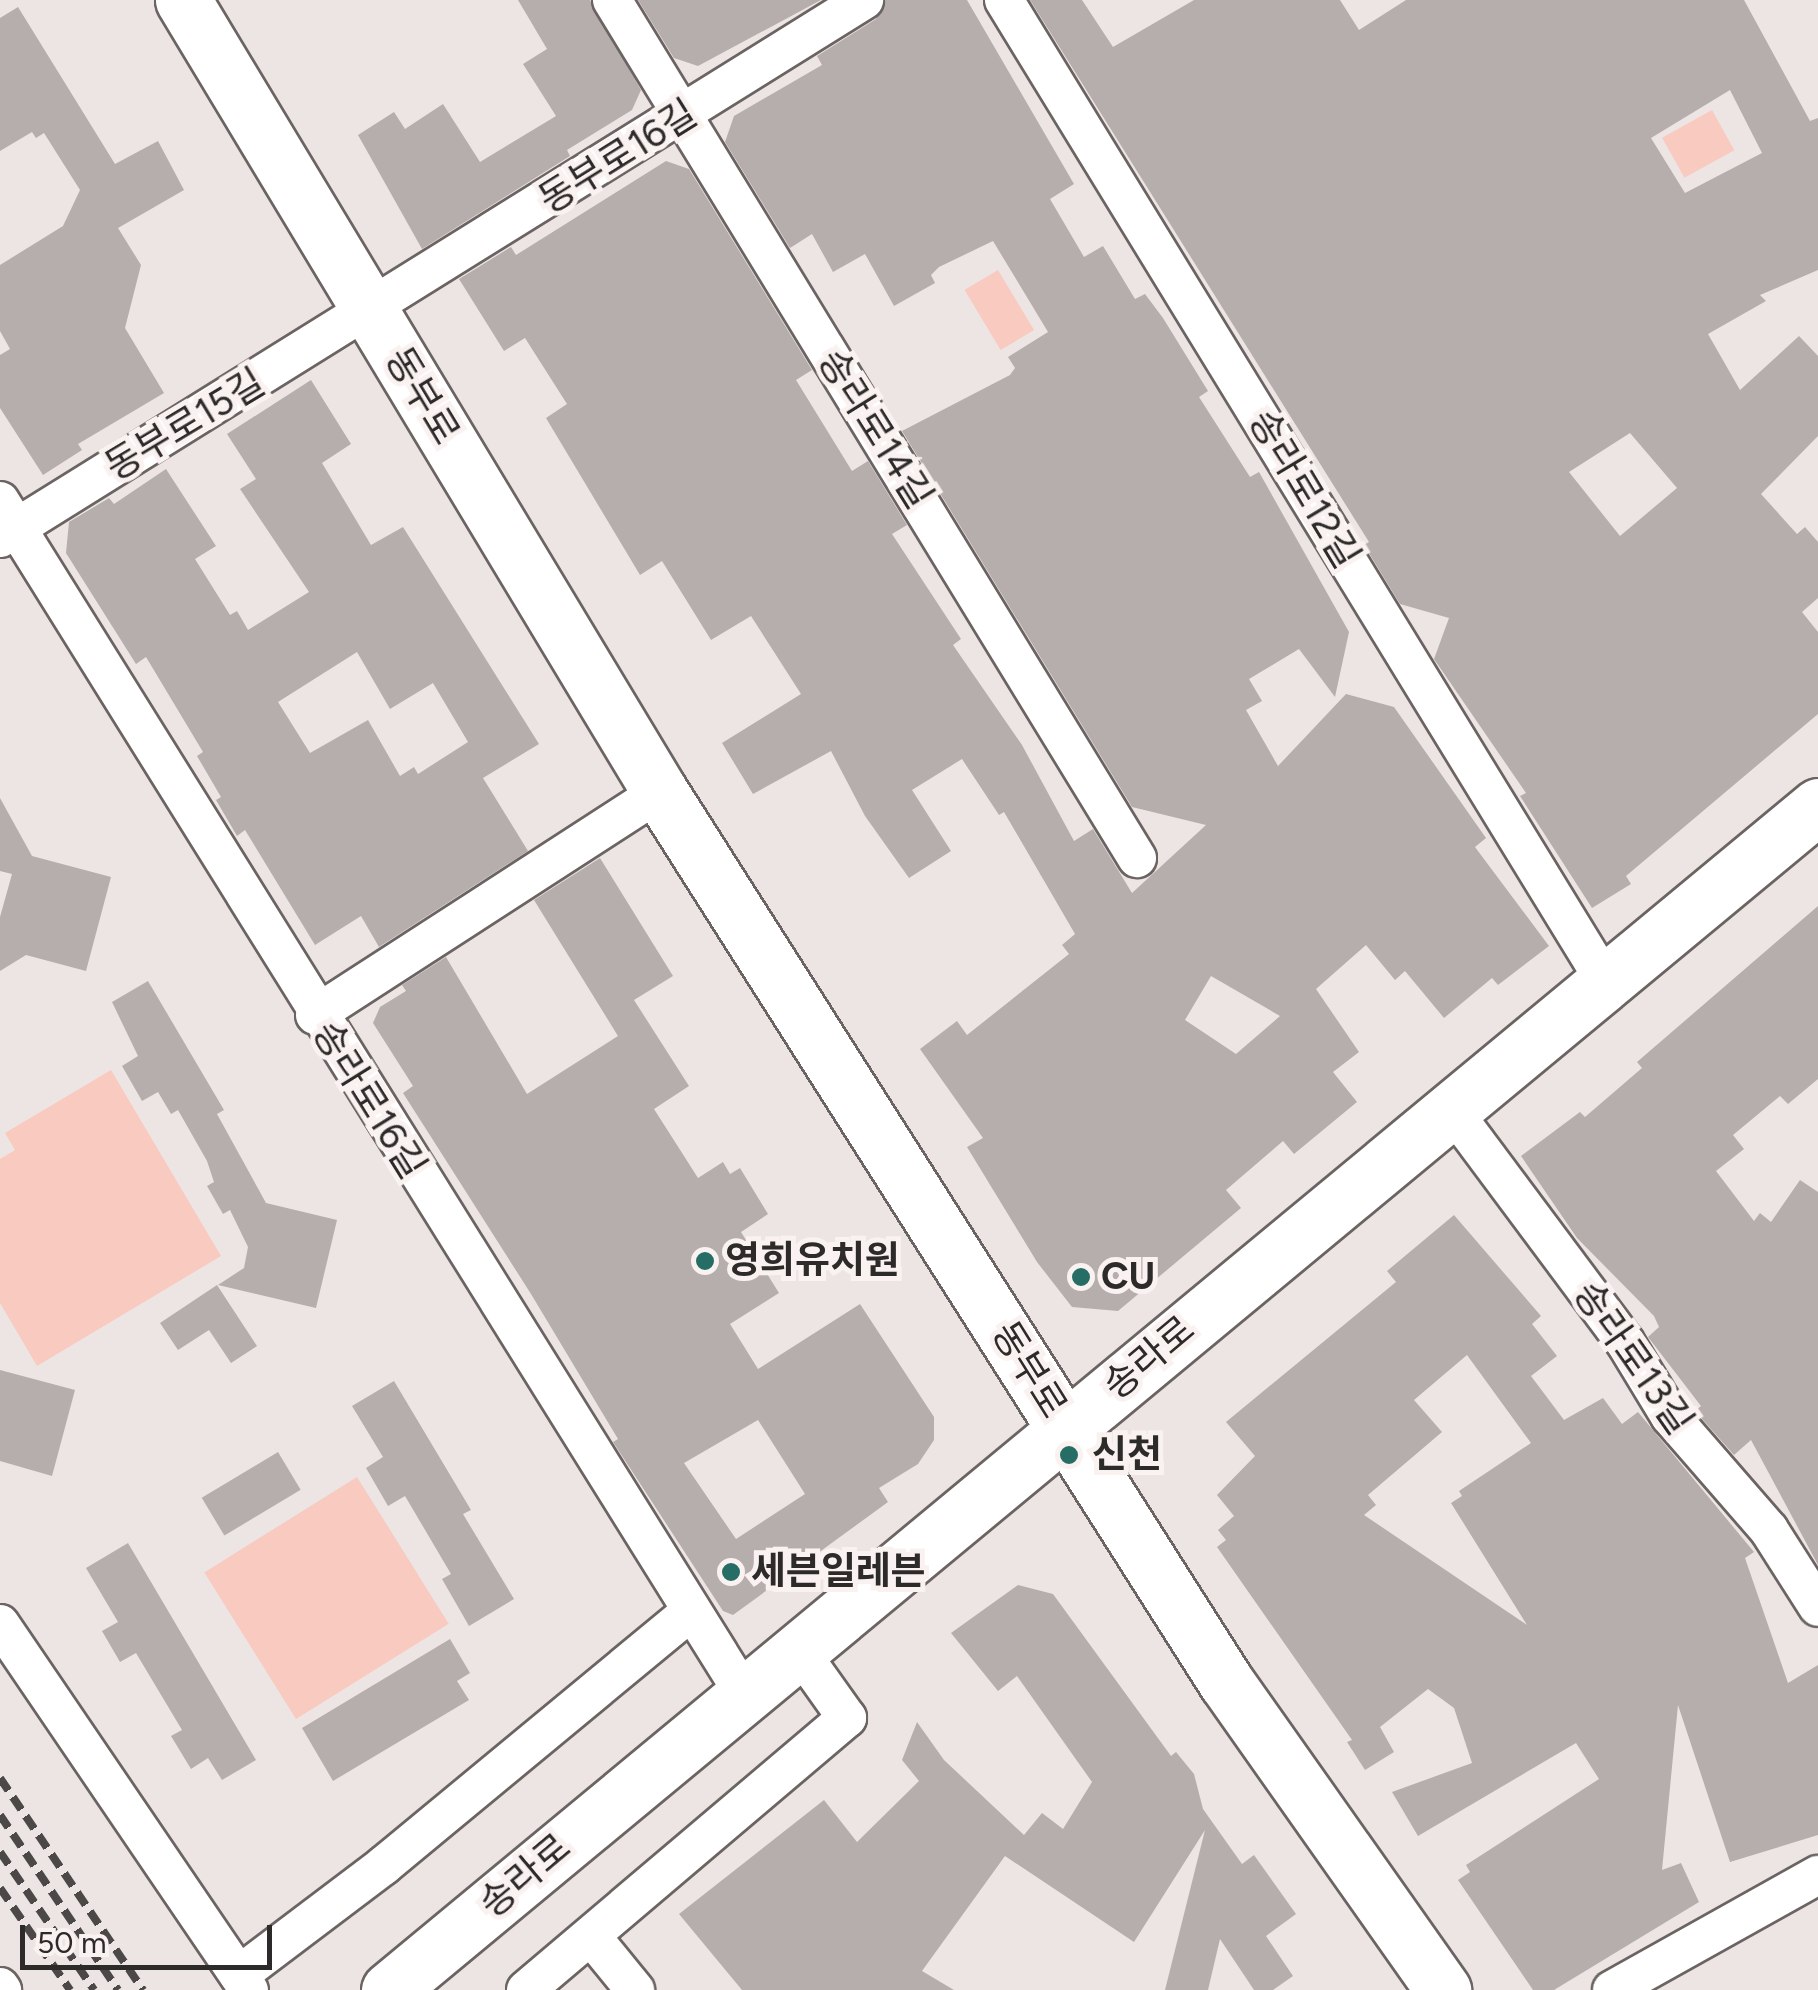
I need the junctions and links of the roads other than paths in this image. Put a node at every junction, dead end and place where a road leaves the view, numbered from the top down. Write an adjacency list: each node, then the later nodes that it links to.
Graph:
1 (183, 0): 6 (main road, 동부로)
2 (612, 0): 5 (street, 송라로14길)
3 (864, 0): 5 (street, 동부로16길)
4 (1004, 0): 11 (street, 송라로12길)
5 (684, 117): 6 (street, 동부로16길); 10 (street, 송라로14길)
6 (371, 312): 7 (street, 동부로15길); 8 (main road, 동부로)
7 (5, 522): 12 (street, 송라로16길)
8 (660, 792): 12 (street); 14 (main road, 동부로)
9 (1818, 806): 11 (main road, 송라로)
10 (1138, 858)
11 (1604, 978): 13 (main road, 송라로)
12 (315, 1015): 16 (street, 송라로16길)
13 (1449, 1106): 14 (main road, 송라로); 15 (street, 송라로13길)
14 (1065, 1428): 18 (main road, 송라로); 26 (main road, 동부로)
15 (1818, 1608)
16 (691, 1611): 19 (street, 송라로16길); 22 (street)
17 (0, 1624): 22 (street)
18 (798, 1650): 19 (main road, 송라로); 21 (street)
19 (744, 1694): 23 (main road, 송라로)
20 (1818, 1875): 27 (street)
21 (591, 1936): 24 (street); 25 (street)
22 (244, 1982)
23 (389, 1990)
24 (526, 1990)
25 (635, 1990)
26 (1443, 1990)
27 (1612, 1990)

